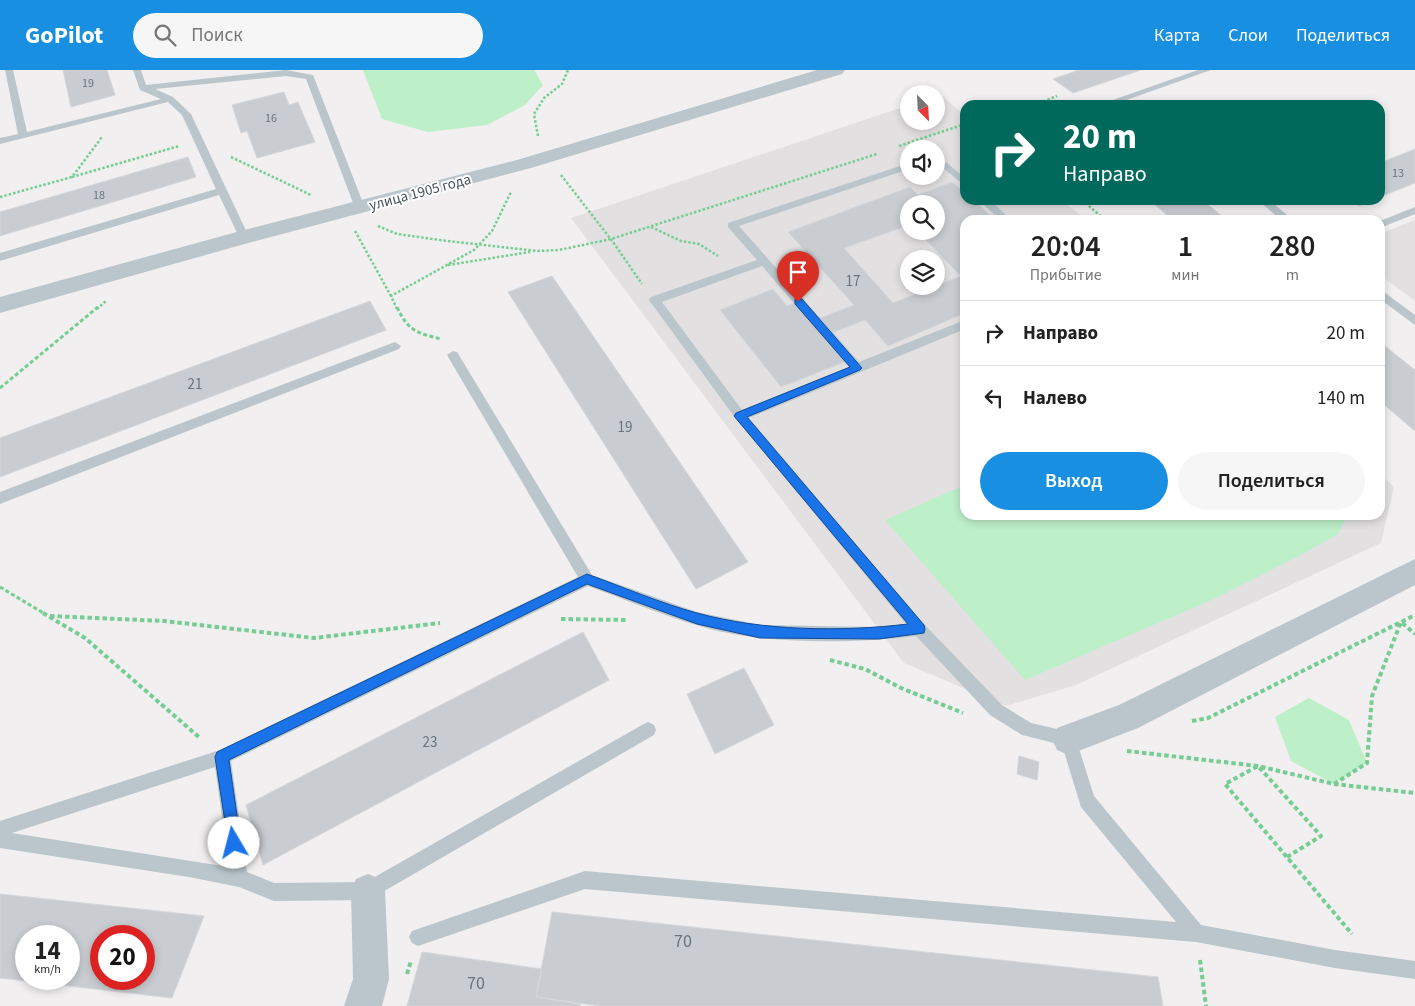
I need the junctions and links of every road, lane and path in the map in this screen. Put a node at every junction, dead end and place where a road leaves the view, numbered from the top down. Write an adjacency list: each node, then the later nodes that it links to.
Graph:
1 (9, 70): 14 (lane)
2 (137, 70): 6 (lane)
3 (568, 70): 12 (path)
4 (836, 70): 18 (street, улица 1905 года)
5 (1207, 70): 10 (lane)
6 (143, 88): 8 (lane); 28 (lane)
7 (1058, 96): 9 (path)
8 (170, 99): 11 (lane); 23 (lane)
9 (1048, 100)
10 (1118, 100)
11 (125, 111): 14 (lane); 24 (path)
12 (536, 126)
13 (960, 126): 16 (path)
14 (23, 136): 15 (lane)
15 (0, 141)
16 (890, 149)
17 (881, 152): 34 (path)
18 (524, 164): 28 (street, улица 1905 года); 37 (path)
19 (945, 165): 22 (lane)
20 (900, 169): 41 (lane)
21 (559, 174): 36 (path)
22 (960, 179)
23 (222, 191): 35 (lane); 40 (lane)
24 (0, 197)
25 (990, 205): 30 (lane)
26 (1088, 205): 31 (path)
27 (1269, 205): 32 (lane)
28 (352, 210): 35 (street, улица 1905 года); 37 (path); 44 (path)
29 (1415, 210): 33 (lane)
30 (1000, 215)
31 (1099, 215)
32 (1282, 215)
33 (1385, 223)
34 (651, 226): 36 (path); 39 (path)
35 (244, 237): 47 (street, улица 1905 года)
36 (611, 239): 38 (path); 43 (path)
37 (480, 244): 38 (path); 42 (path)
38 (533, 251): 42 (path)
39 (714, 252)
40 (0, 257)
41 (763, 262): 53 (lane); 55 (lane)
42 (445, 266): 44 (path)
43 (640, 281)
44 (391, 296): 50 (path)
45 (1385, 297): 48 (lane)
46 (111, 298): 54 (path)
47 (0, 305)
48 (1415, 320)
49 (960, 326): 53 (lane)
50 (442, 339)
51 (395, 346): 56 (lane)
52 (453, 355): 58 (lane)
53 (857, 368): 55 (lane)
54 (0, 388)
55 (740, 416): 66 (lane)
56 (0, 498)
57 (1415, 571): 72 (street)
58 (587, 579): 62 (lane); 66 (lane)
59 (0, 587): 61 (path)
60 (1415, 615): 64 (path)
61 (50, 616): 65 (path); 73 (path)
62 (506, 618): 63 (path); 73 (lane)
63 (629, 620)
64 (1402, 622): 67 (path); 70 (path); 76 (path)
65 (442, 623)
66 (919, 629): 72 (lane)
67 (1415, 634)
68 (826, 660): 69 (path)
69 (967, 714)
70 (1184, 722)
71 (648, 730): 82 (lane)
72 (1068, 739): 75 (lane)
73 (222, 757): 78 (lane); 81 (lane)
74 (1258, 766): 75 (path); 76 (path); 80 (path); 80 (path)
75 (1078, 771): 83 (lane)
76 (1334, 784): 77 (path)
77 (1415, 793)
78 (0, 829)
79 (0, 840): 81 (lane)
80 (1287, 857): 85 (path)
81 (239, 878): 82 (lane)
82 (368, 891): 87 (street)
83 (1196, 933): 84 (lane); 85 (lane); 88 (path)
84 (418, 937)
85 (1379, 965): 86 (lane)
86 (1415, 970)
87 (362, 1006)
88 (1206, 1006)

